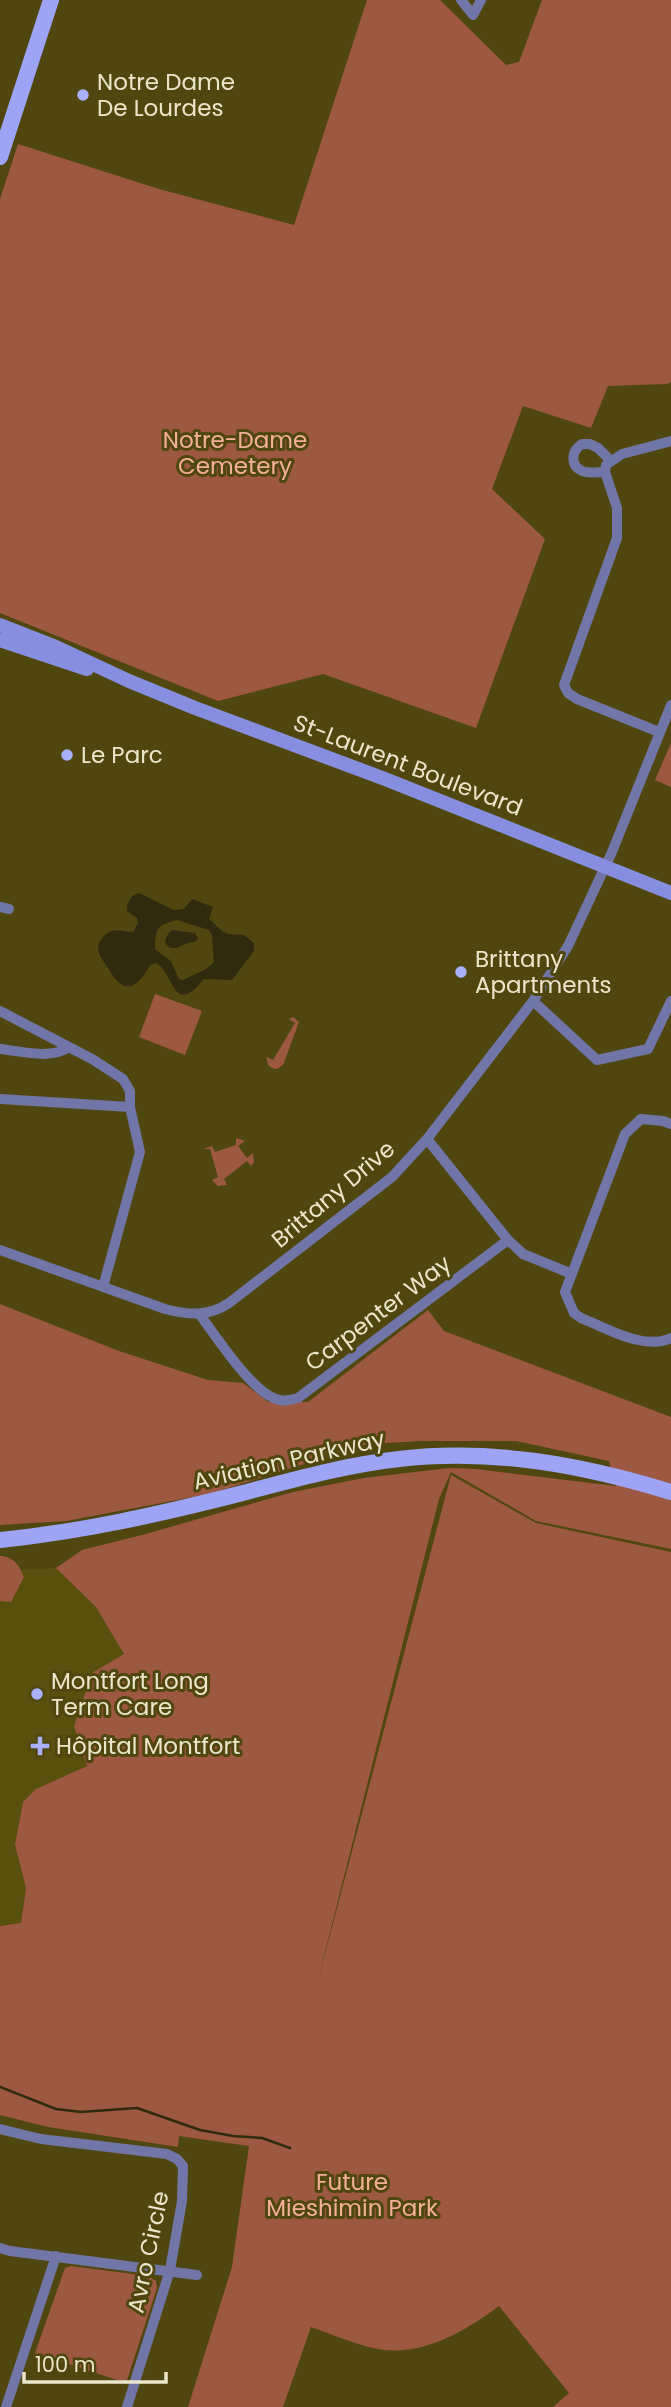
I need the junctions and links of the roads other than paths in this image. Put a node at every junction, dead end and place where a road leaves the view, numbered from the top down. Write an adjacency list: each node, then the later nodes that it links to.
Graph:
1 (51, 0): 4 (main road)
2 (461, 0): 3 (street)
3 (481, 0)
4 (0, 157)
5 (671, 441): 6 (street)
6 (610, 460): 7 (street); 7 (street)
7 (605, 472): 12 (street)
8 (0, 625): 10 (main road, St-Laurent Boulevard)
9 (0, 640): 10 (main road, St-Laurent Boulevard)
10 (129, 681): 13 (main road, St-Laurent Boulevard)
11 (671, 705): 12 (street, Brittany Drive)
12 (659, 732): 13 (street, Brittany Drive)
13 (604, 866): 14 (main road, St-Laurent Boulevard); 15 (street, Brittany Drive)
14 (671, 893)
15 (533, 1001): 16 (street); 23 (street, Brittany Drive)
16 (671, 1001)
17 (0, 1011): 18 (street)
18 (69, 1047): 19 (street); 21 (street)
19 (0, 1049)
20 (0, 1099): 21 (street)
21 (130, 1107): 27 (street)
22 (671, 1124): 26 (street)
23 (427, 1139): 24 (street); 28 (street, Brittany Drive)
24 (508, 1240): 26 (street); 28 (street, Carpenter Way)
25 (0, 1250): 27 (street)
26 (572, 1274): 29 (street)
27 (103, 1287): 28 (street)
28 (200, 1315)
29 (671, 1338)
30 (671, 1492): 31 (main road, Aviation Parkway)
31 (0, 1540)
32 (0, 2129): 35 (street, Avro Circle)
33 (0, 2248): 34 (street)
34 (56, 2256): 35 (street); 38 (street)
35 (170, 2270): 36 (street); 37 (street, Avro Circle)
36 (197, 2274)
37 (129, 2406)
38 (6, 2407)

